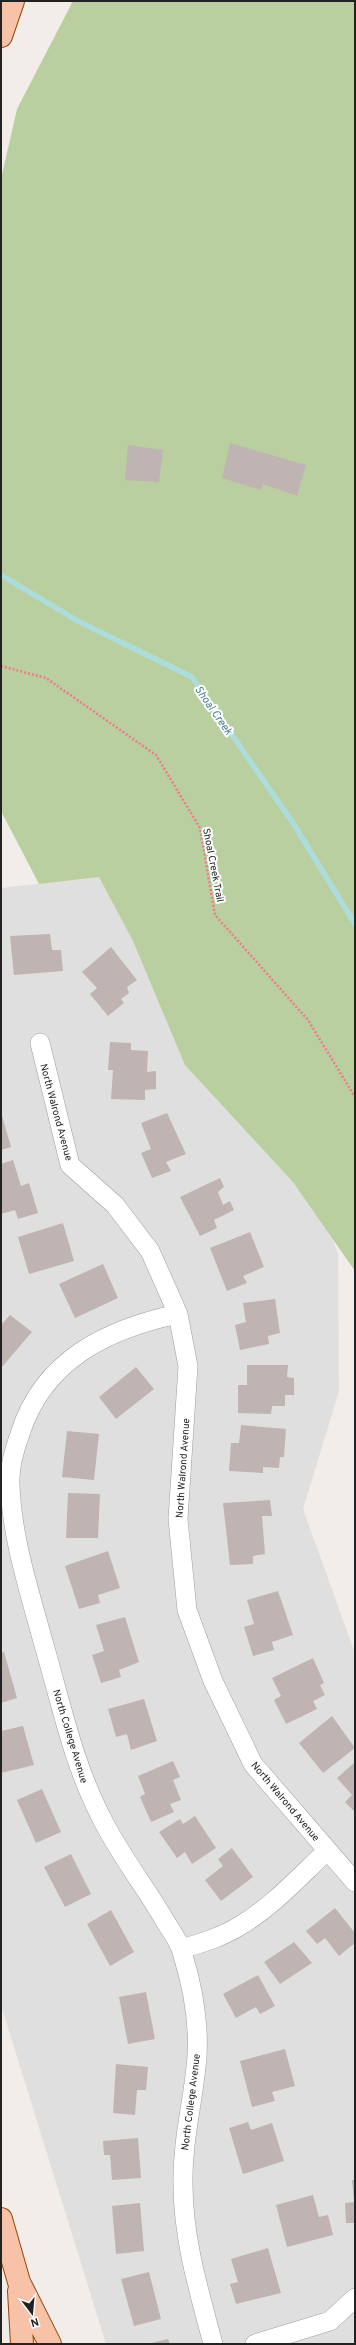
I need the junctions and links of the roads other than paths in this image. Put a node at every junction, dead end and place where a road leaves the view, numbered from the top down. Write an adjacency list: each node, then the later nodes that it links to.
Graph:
1 (13, 1): 2 (main road)
2 (1, 36)
3 (40, 1043): 4 (street, North Walrond Avenue)
4 (178, 1314): 5 (street, North Walrond Avenue); 7 (street, North College Avenue)
5 (327, 1851): 6 (street, North Walrond Avenue); 7 (street)
6 (355, 1882)
7 (182, 1949): 13 (street, North College Avenue)
8 (1, 2219): 9 (main road)
9 (19, 2282): 11 (main road); 12 (main road)
10 (355, 2298): 14 (street)
11 (22, 2344)
12 (50, 2344)
13 (213, 2344)
14 (255, 2344)

